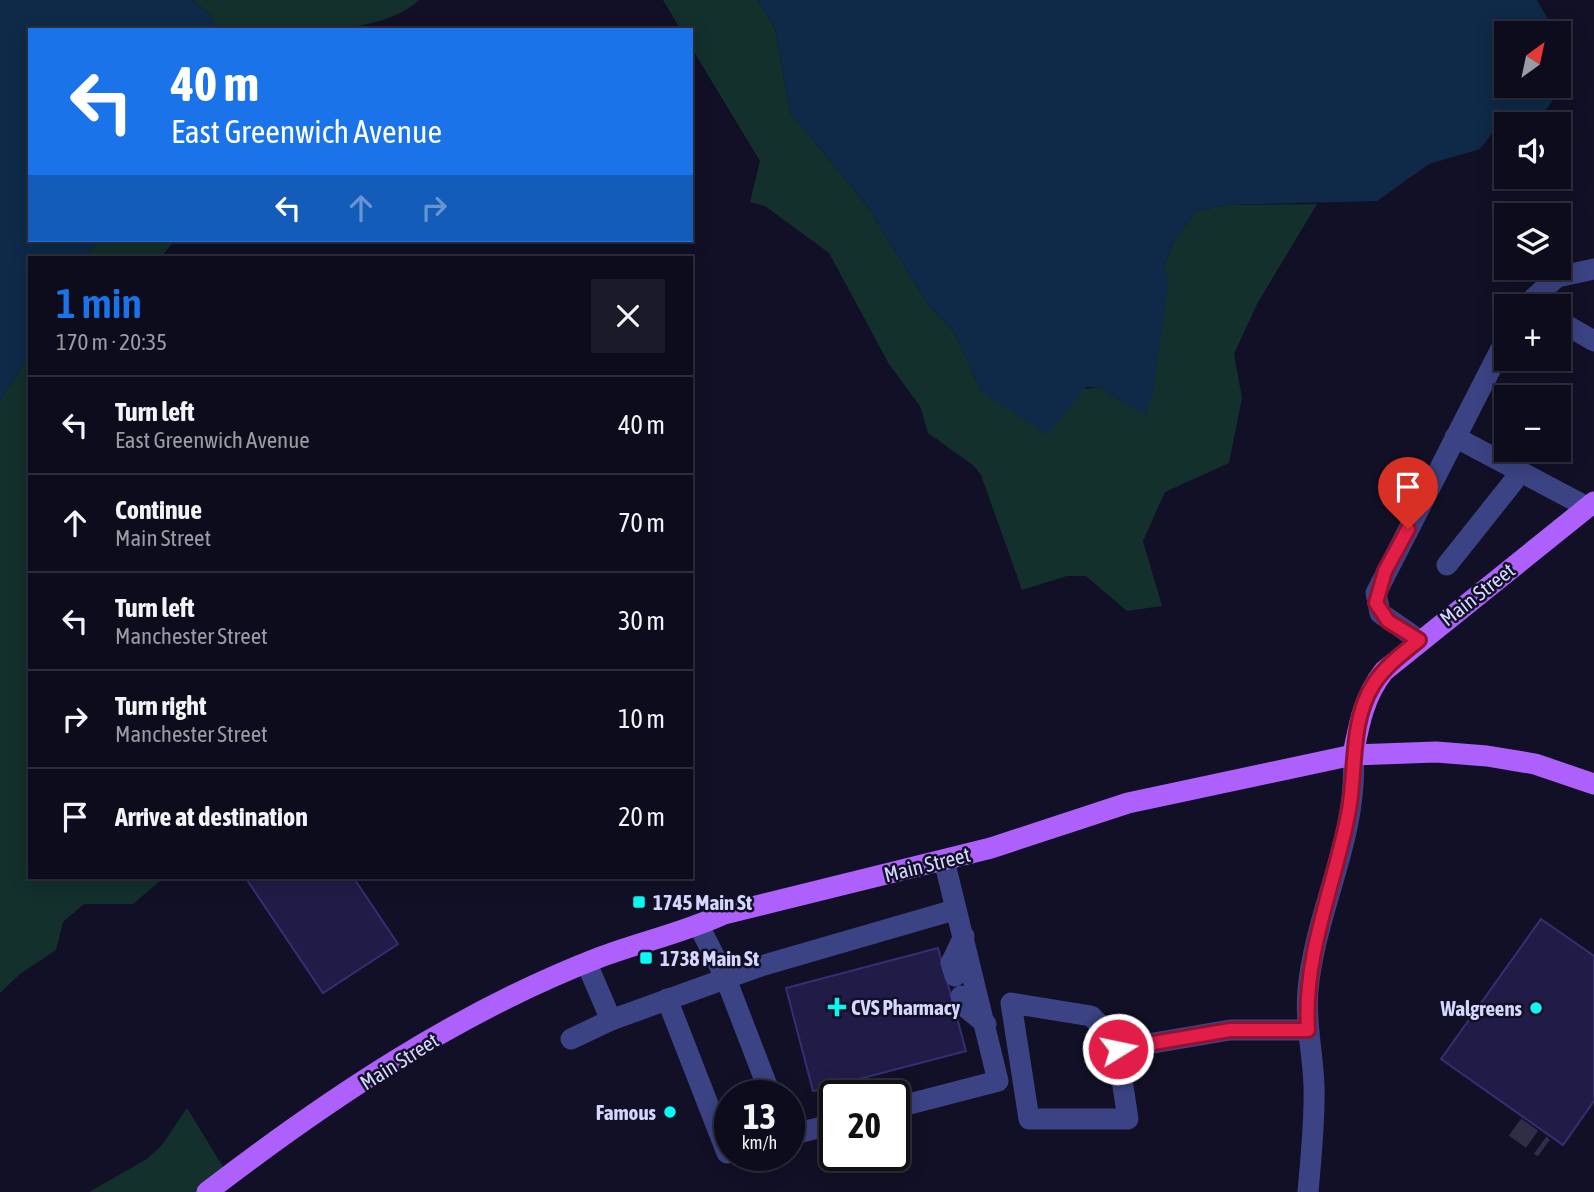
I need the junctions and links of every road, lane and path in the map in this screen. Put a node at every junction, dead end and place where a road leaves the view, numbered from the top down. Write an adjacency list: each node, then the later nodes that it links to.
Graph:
1 (1594, 269): 2 (street)
2 (1540, 294)
3 (1571, 328): 4 (street)
4 (1594, 341)
5 (1494, 362): 6 (street)
6 (1455, 437): 7 (street); 10 (street)
7 (1521, 472): 8 (street); 9 (street)
8 (1591, 504): 10 (main road, Main Street)
9 (1447, 565)
10 (1419, 640): 11 (main road, Main Street)
11 (1353, 755): 12 (main road); 13 (main road, Main Street); 22 (street)
12 (1594, 784)
13 (944, 860): 14 (street); 15 (main road, Main Street)
14 (954, 911): 16 (street); 18 (street)
15 (699, 926): 17 (main road, Main Street); 18 (street)
16 (964, 936): 21 (street); 21 (street)
17 (587, 964): 20 (street); 28 (main road, Main Street)
18 (726, 979): 19 (street); 25 (street)
19 (667, 999): 20 (street); 27 (street)
20 (611, 1020): 23 (street)
21 (986, 1024): 26 (street)
22 (1308, 1030): 24 (street); 29 (street)
23 (571, 1039)
24 (1118, 1049): 24 (street)
25 (765, 1080)
26 (910, 1104)
27 (714, 1120)
28 (207, 1192)
29 (1308, 1192)

